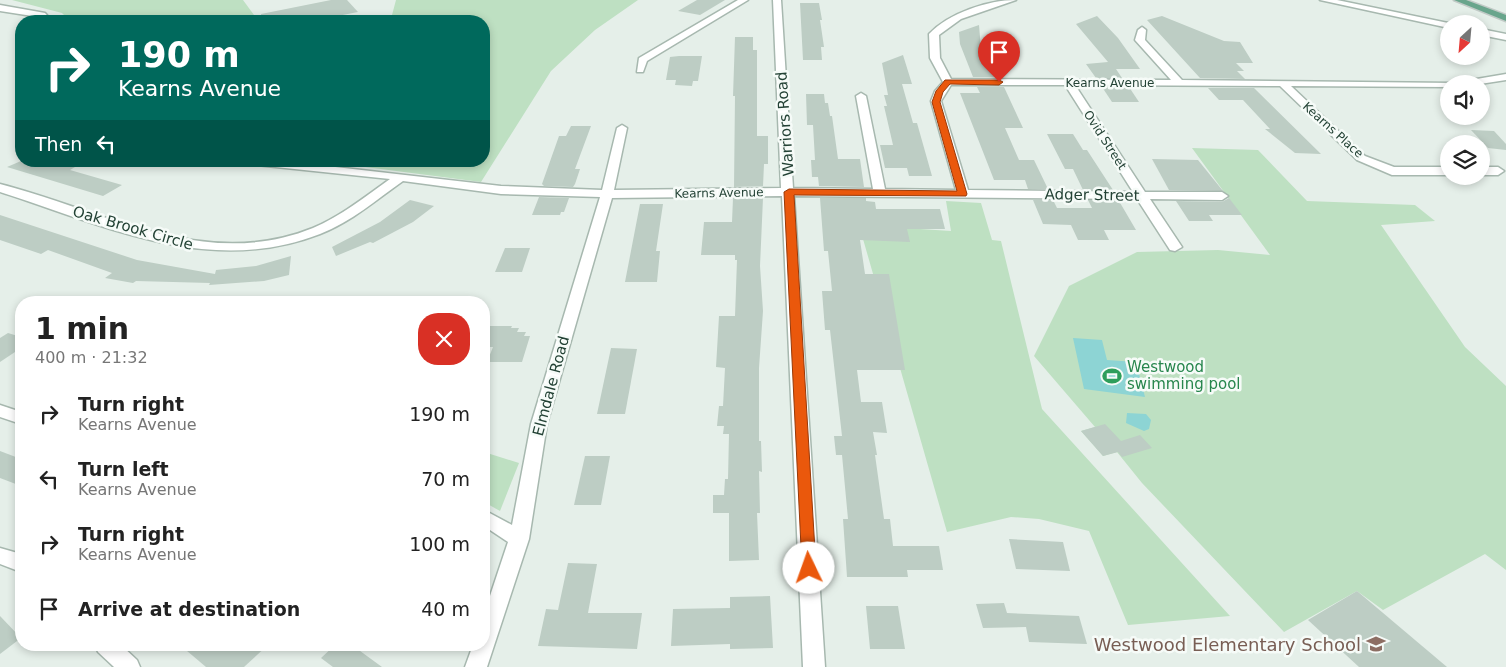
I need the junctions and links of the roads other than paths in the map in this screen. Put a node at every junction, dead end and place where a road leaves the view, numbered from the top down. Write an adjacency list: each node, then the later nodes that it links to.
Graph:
1 (744, 0): 13 (street)
2 (777, 0): 29 (street, Warriors Road)
3 (1012, 0): 16 (street)
4 (1324, 0): 9 (street)
5 (1458, 0): 8 (main road)
6 (0, 8): 7 (street)
7 (42, 15)
8 (1506, 18)
9 (1440, 23)
10 (1142, 30): 18 (street)
11 (1490, 34): 12 (street)
12 (1506, 37)
13 (640, 70)
14 (1506, 77): 15 (street)
15 (1490, 79)
16 (948, 82): 17 (street, Kearns Avenue); 32 (street)
17 (1068, 83): 18 (street, Kearns Avenue); 33 (street, Ovid Street)
18 (1179, 83): 19 (street, Kearns Avenue)
19 (1282, 83): 20 (street, Kearns Avenue); 24 (street, Kearns Place)
20 (1440, 84)
21 (861, 96): 30 (street)
22 (622, 128): 31 (street, Elmdale Road)
23 (305, 167): 27 (street, Kearns Avenue)
24 (1440, 171)
25 (1490, 171): 26 (street)
26 (1498, 171)
27 (401, 177): 28 (street, Oak Brook Circle); 31 (street, Kearns Avenue)
28 (0, 188)
29 (789, 192): 30 (street, Kearns Avenue); 31 (street, Kearns Avenue); 47 (street, Warriors Road)
30 (880, 193): 32 (street, Kearns Avenue)
31 (607, 194): 39 (street, Elmdale Road)
32 (963, 194): 33 (street, Adger Street)
33 (1142, 195): 34 (street, Adger Street); 35 (street, Ovid Street)
34 (1222, 196)
35 (1175, 247)
36 (0, 411): 37 (street)
37 (15, 416)
38 (490, 520): 39 (street)
39 (519, 539): 42 (street, Elmdale Road)
40 (0, 556): 41 (street)
41 (15, 560)
42 (490, 627)
43 (112, 651): 45 (street)
44 (482, 651): 46 (street, Elmdale Road)
45 (129, 667)
46 (476, 667)
47 (814, 667)

